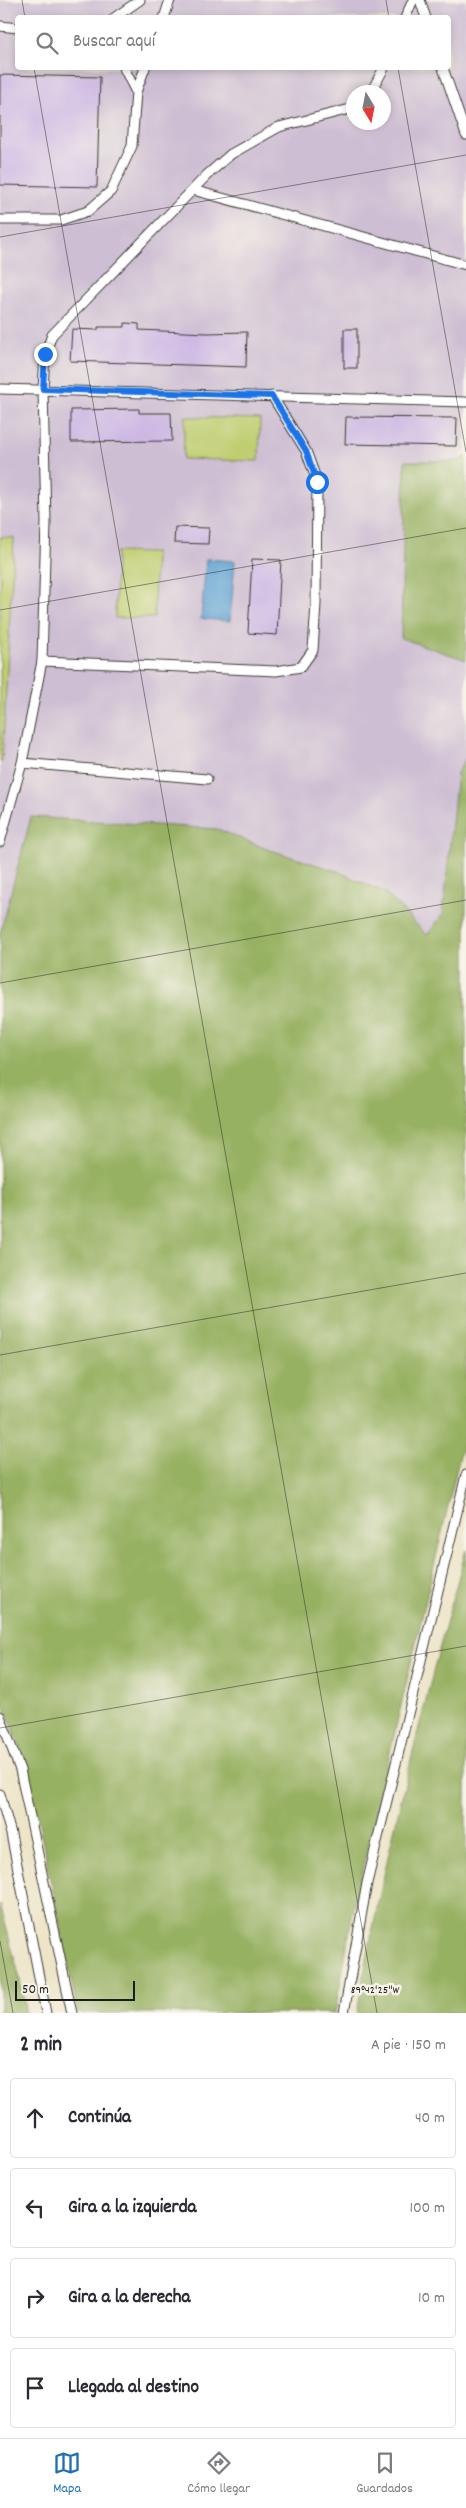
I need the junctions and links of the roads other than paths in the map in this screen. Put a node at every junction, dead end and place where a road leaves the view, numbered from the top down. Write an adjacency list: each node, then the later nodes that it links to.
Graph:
1 (140, 0): 5 (lane)
2 (170, 0): 6 (lane)
3 (413, 0): 7 (lane)
4 (420, 0): 8 (lane)
5 (118, 15)
6 (165, 15)
7 (406, 15)
8 (425, 15)
9 (0, 26): 10 (lane)
10 (15, 28)
11 (125, 70): 16 (lane)
12 (144, 70): 16 (lane)
13 (383, 70): 15 (lane)
14 (444, 70): 18 (lane)
15 (375, 85)
16 (136, 92): 20 (lane)
17 (346, 110): 19 (lane)
18 (466, 135)
19 (193, 190): 21 (lane); 23 (lane)
20 (0, 220)
21 (466, 265)
22 (0, 389): 23 (lane)
23 (43, 389): 24 (lane); 26 (lane)
24 (272, 396): 25 (lane); 26 (lane)
25 (466, 402)
26 (42, 661): 27 (lane)
27 (22, 763): 28 (lane); 29 (lane)
28 (207, 779)
29 (0, 842)
30 (466, 1476): 35 (lane)
31 (0, 1716): 34 (lane)
32 (0, 1794): 33 (lane)
33 (46, 2013)
34 (72, 2013)
35 (344, 2013)

